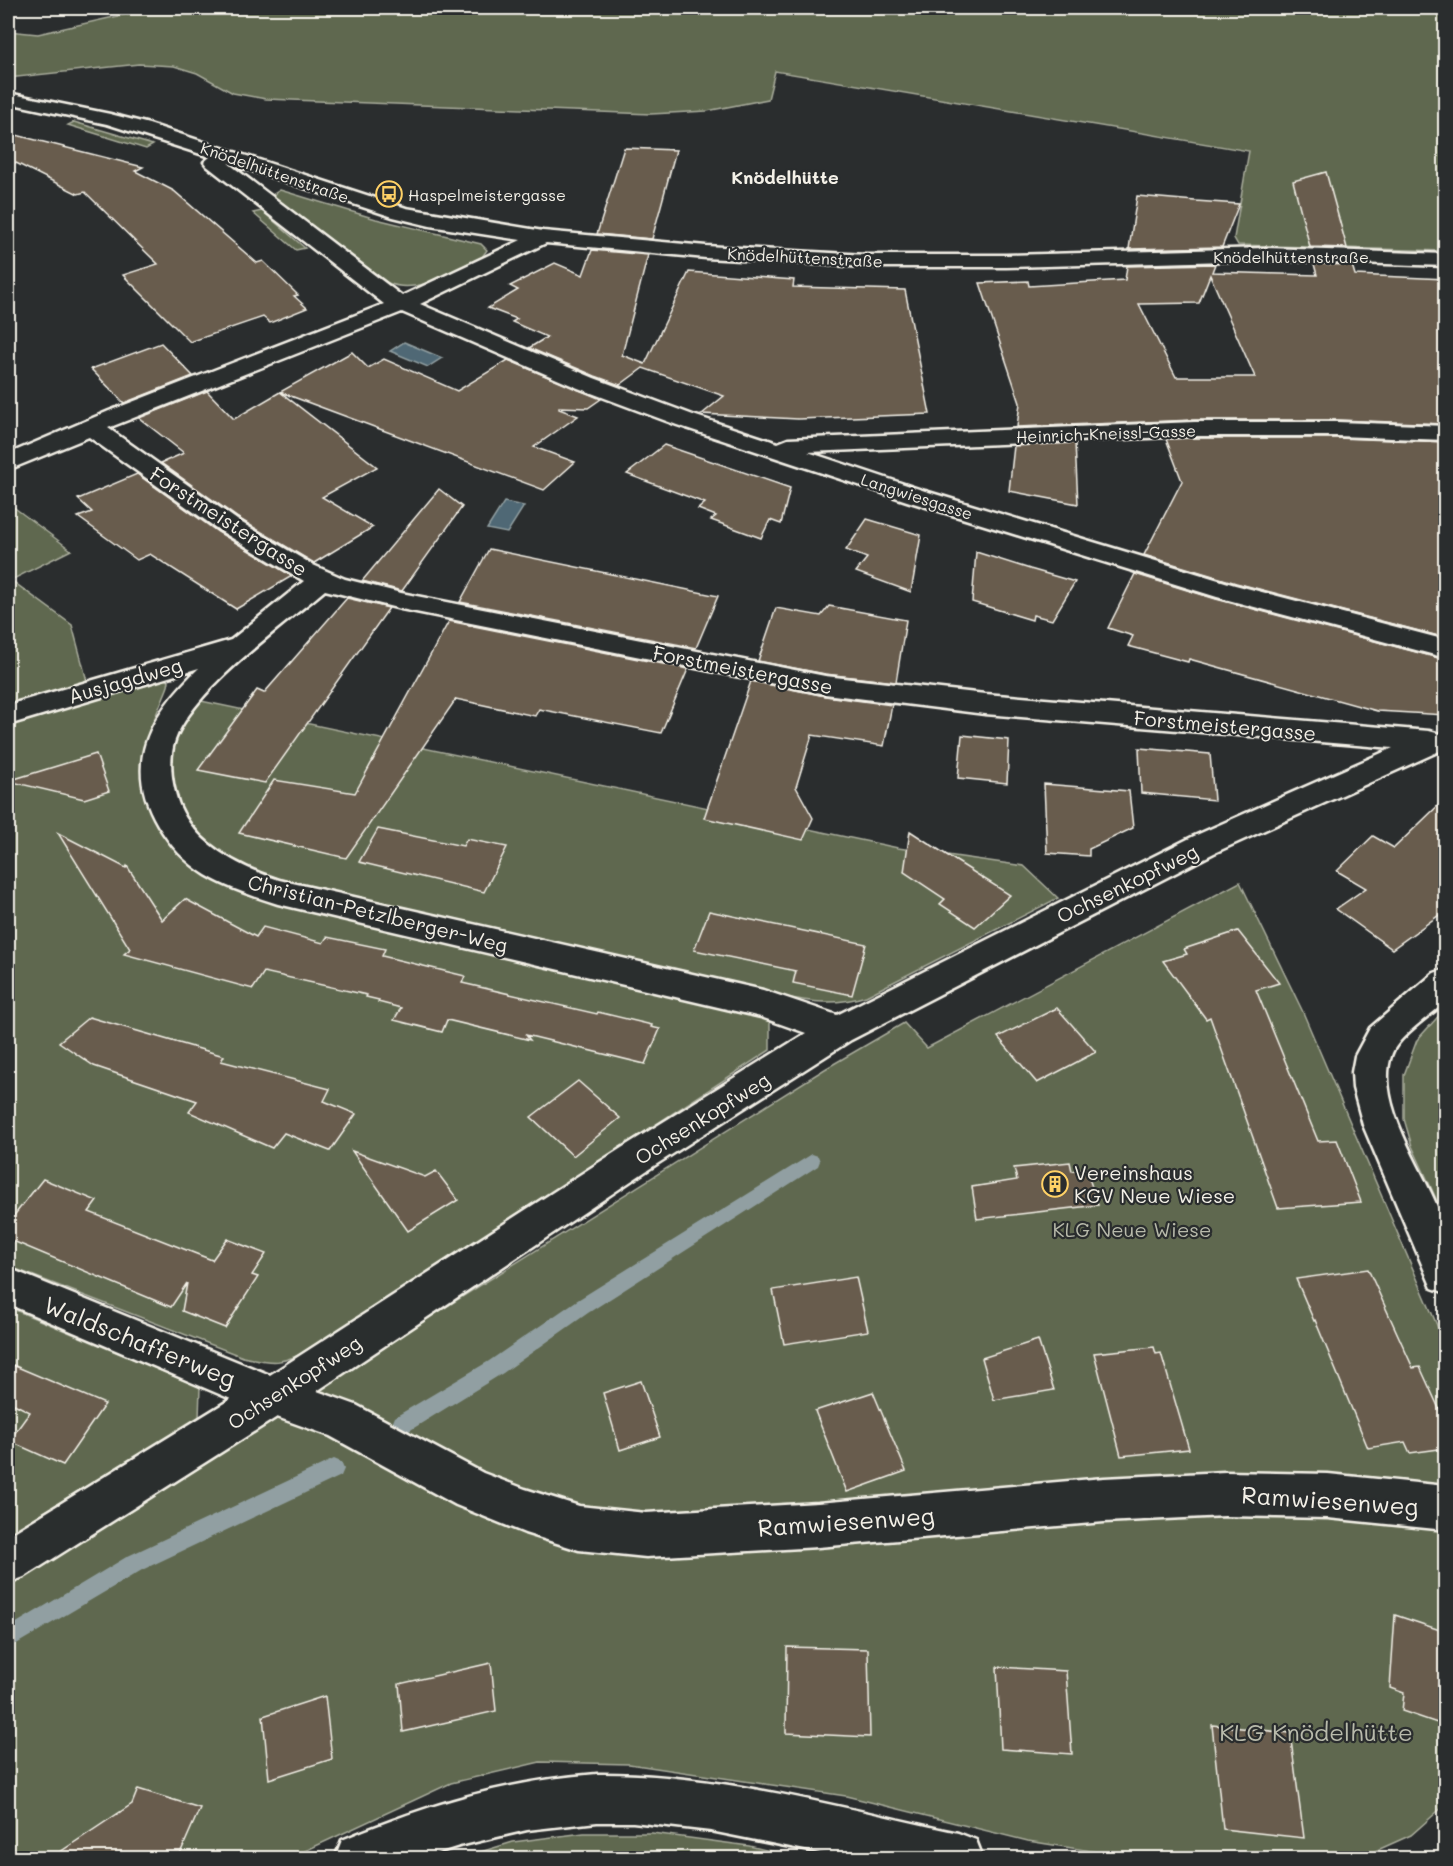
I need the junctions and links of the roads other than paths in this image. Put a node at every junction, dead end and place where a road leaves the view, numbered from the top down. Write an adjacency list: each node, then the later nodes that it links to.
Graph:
1 (8, 98): 2 (street, Knödelhüttenstraße)
2 (179, 140): 3 (street, Knödelhüttenstraße); 5 (street, Knödelhüttenstraße)
3 (543, 237): 4 (street, Knödelhüttenstraße); 5 (street)
4 (1446, 260)
5 (401, 305): 6 (street); 8 (street, Langwiesgasse)
6 (91, 427): 9 (street); 10 (street, Forstmeistergasse)
7 (1446, 433): 8 (street, Heinrich-Kneissl-Gasse)
8 (767, 447): 12 (street, Langwiesgasse)
9 (8, 463)
10 (321, 580): 11 (street, Christian-Petzlberger-Weg); 14 (street, Forstmeistergasse)
11 (242, 646): 13 (street, Ausjagdweg); 16 (street, Christian-Petzlberger-Weg)
12 (1446, 649)
13 (8, 715)
14 (1440, 742): 16 (street, Ochsenkopfweg)
15 (1446, 982): 17 (street)
16 (839, 1030): 19 (street, Ochsenkopfweg)
17 (1446, 1275)
18 (8, 1286): 19 (street, Waldschafferweg)
19 (273, 1396): 20 (street, Ramwiesenweg); 21 (street, Ochsenkopfweg)
20 (1446, 1508)
21 (8, 1561)
22 (360, 1858): 23 (street)
23 (958, 1858)

